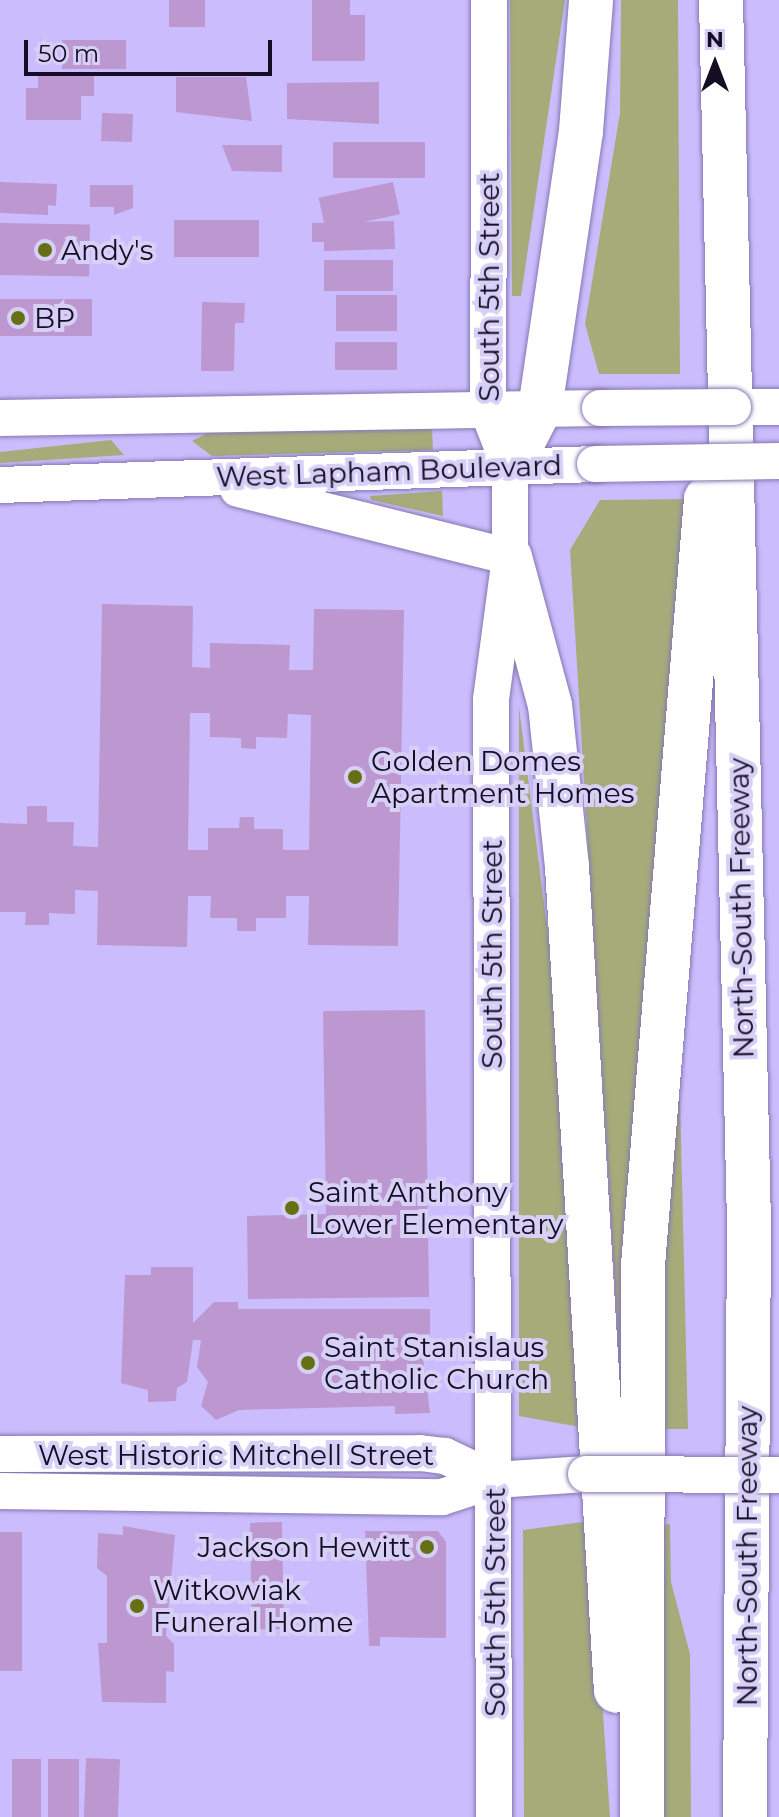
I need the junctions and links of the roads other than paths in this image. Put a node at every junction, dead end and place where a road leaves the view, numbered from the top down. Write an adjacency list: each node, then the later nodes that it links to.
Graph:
1 (489, 0): 7 (street, South 5th Street)
2 (591, 0): 6 (highway)
3 (721, 0): 4 (highway, North-South Freeway)
4 (725, 257): 24 (highway); 25 (highway, North-South Freeway)
5 (779, 407): 6 (street, West Lapham Boulevard, bridge)
6 (540, 409): 7 (street, West Lapham Boulevard); 10 (highway)
7 (488, 411): 8 (street, West Lapham Boulevard); 10 (street, South 5th Street)
8 (0, 418)
9 (779, 461): 10 (street, West Lapham Boulevard, bridge)
10 (510, 467): 11 (street, West Lapham Boulevard); 13 (street, South 5th Street)
11 (198, 478): 12 (street, West Lapham Boulevard); 13 (street)
12 (0, 485)
13 (510, 557): 18 (street, South 5th Street); 23 (highway)
14 (0, 1454): 15 (street, West Historic Mitchell Street)
15 (80, 1454): 16 (street, West Historic Mitchell Street); 20 (street)
16 (201, 1454): 18 (street, West Historic Mitchell Street); 21 (street)
17 (779, 1475): 18 (street, bridge)
18 (495, 1480): 21 (street, West Historic Mitchell Street); 22 (street, South 5th Street)
19 (0, 1491): 20 (street, West Historic Mitchell Street)
20 (78, 1493): 21 (street, West Historic Mitchell Street)
21 (202, 1494)
22 (494, 1817)
23 (626, 1817)
24 (642, 1817)
25 (745, 1817)

